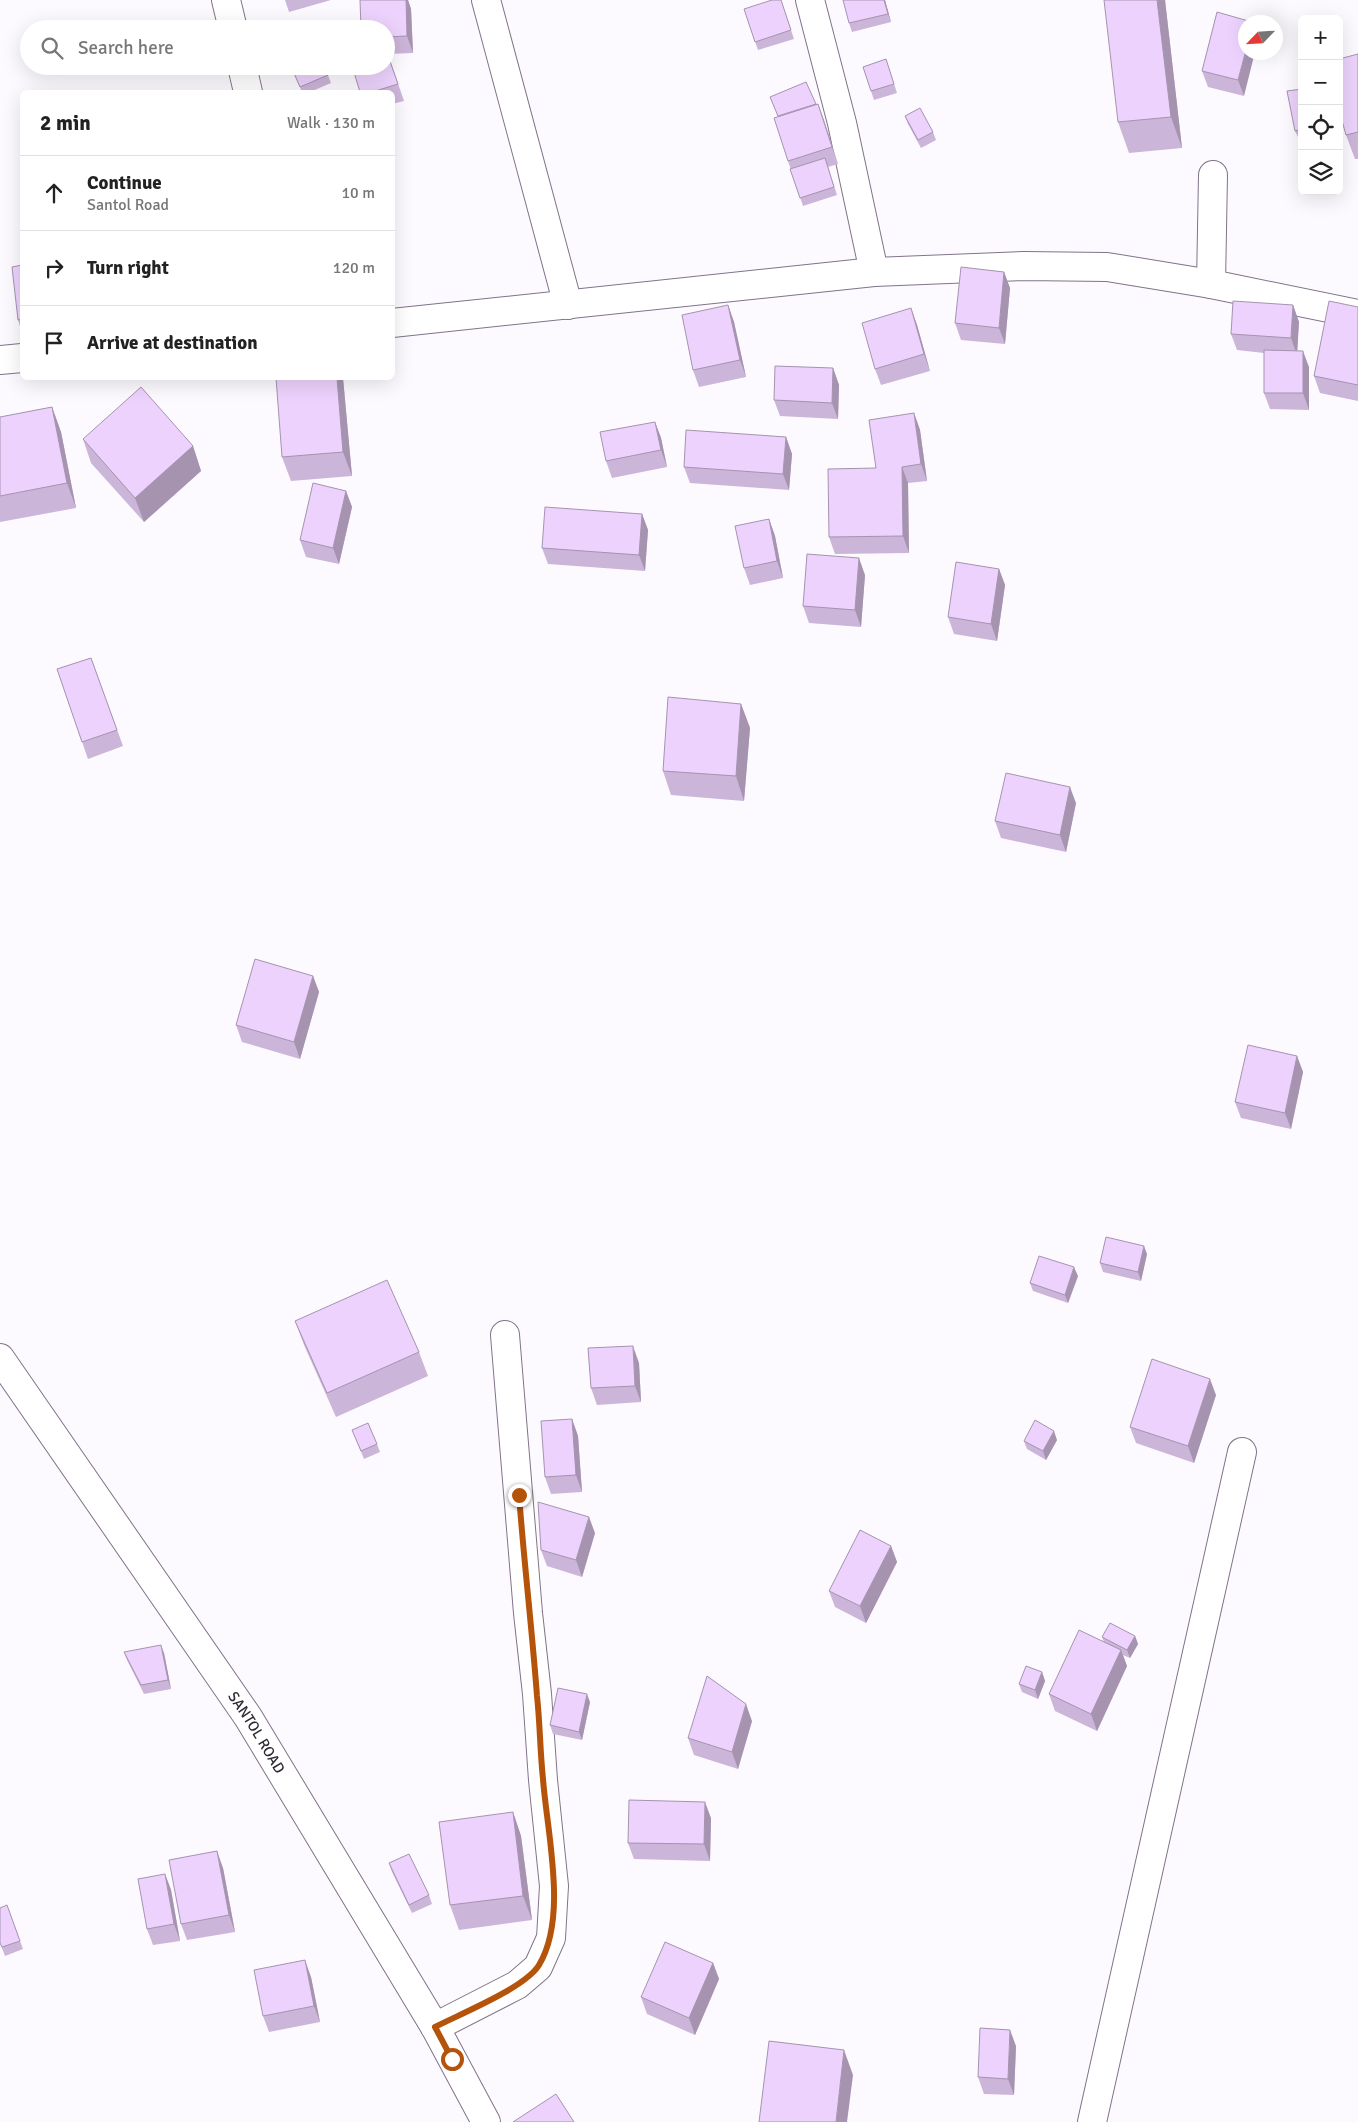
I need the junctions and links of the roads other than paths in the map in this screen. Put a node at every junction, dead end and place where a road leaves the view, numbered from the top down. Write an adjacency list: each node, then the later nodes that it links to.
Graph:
1 (226, 0): 4 (street)
2 (486, 0): 10 (street)
3 (810, 0): 8 (street)
4 (231, 20)
5 (244, 75): 6 (street)
6 (248, 90)
7 (1213, 175): 9 (street)
8 (874, 272): 9 (street); 10 (street)
9 (1211, 284): 11 (street)
10 (568, 305): 12 (street)
11 (1358, 314)
12 (395, 323)
13 (20, 358): 14 (street)
14 (0, 360)
15 (505, 1336): 18 (street)
16 (0, 1358): 18 (street, SANTOL ROAD)
17 (1242, 1452): 20 (street)
18 (435, 2027): 19 (street, SANTOL ROAD)
19 (486, 2122)
20 (1092, 2122)

